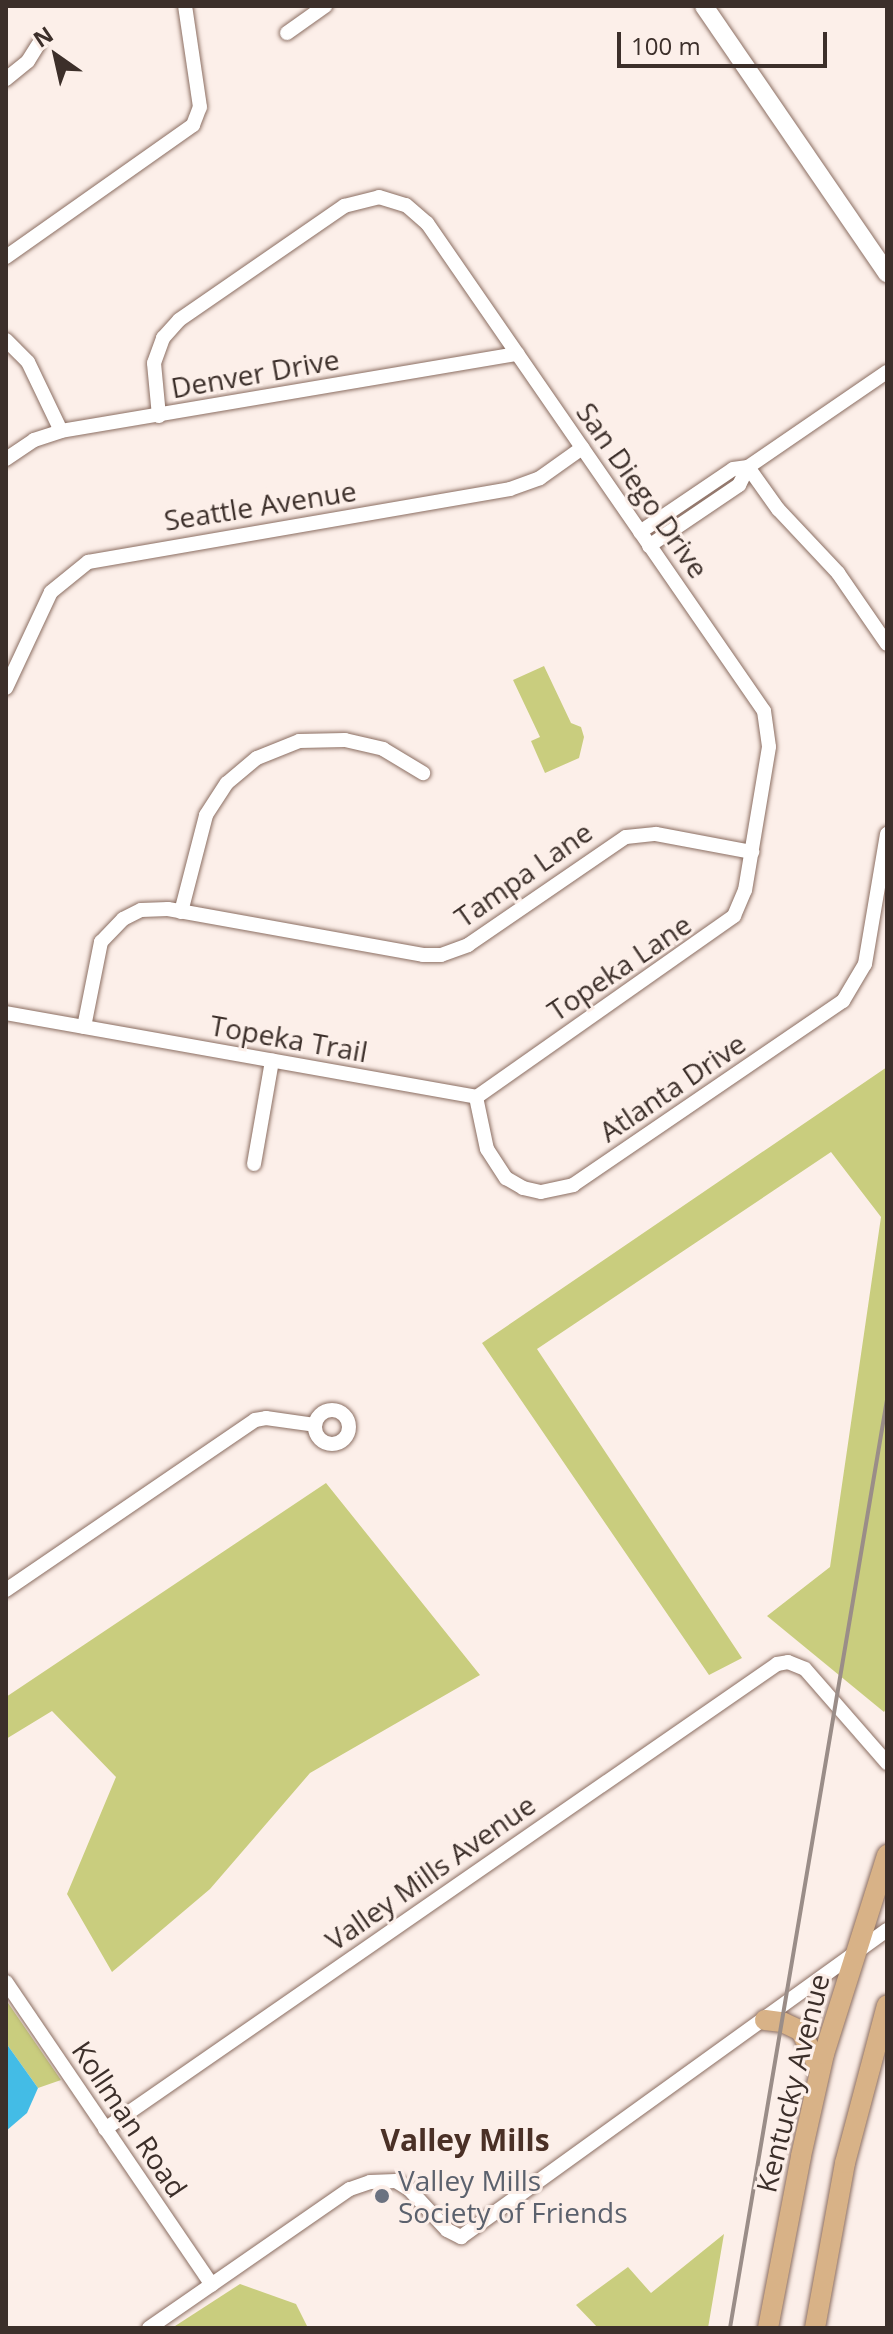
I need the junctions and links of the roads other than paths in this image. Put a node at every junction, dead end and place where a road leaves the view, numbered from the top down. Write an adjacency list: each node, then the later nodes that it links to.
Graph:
1 (185, 6): 7 (street)
2 (325, 6): 4 (street)
3 (704, 6): 8 (street)
4 (287, 33)
5 (38, 45): 6 (street)
6 (6, 79)
7 (6, 257)
8 (887, 273)
9 (6, 340): 13 (street)
10 (518, 354): 12 (street, Denver Drive); 12 (street, San Diego Drive); 14 (street, San Diego Drive)
11 (887, 372): 16 (street)
12 (159, 416): 13 (street, Denver Drive)
13 (61, 431): 15 (street, Denver Drive)
14 (582, 448): 17 (street, San Diego Drive); 20 (street, Seattle Avenue)
15 (6, 459)
16 (748, 467): 17 (street); 18 (street); 19 (street)
17 (640, 532): 18 (street, San Diego Drive)
18 (649, 546): 23 (street, San Diego Drive)
19 (887, 644)
20 (6, 688)
21 (423, 773): 24 (street)
22 (887, 834): 28 (street, Atlanta Drive)
23 (752, 852): 24 (street, Tampa Lane); 28 (street, Topeka Lane)
24 (181, 912): 26 (street, Tampa Lane)
25 (6, 1013): 26 (street, Topeka Trail)
26 (84, 1027): 27 (street, Topeka Trail)
27 (272, 1061): 28 (street, Topeka Trail); 29 (street)
28 (476, 1097)
29 (254, 1164)
30 (315, 1425): 31 (street)
31 (6, 1590)
32 (887, 1763): 40 (street, Valley Mills Avenue)
33 (887, 1855): 35 (main road, Kentucky Avenue)
34 (887, 1930): 35 (street)
35 (853, 1955): 38 (street); 39 (main road, Kentucky Avenue)
36 (6, 1982): 40 (street, Kollman Road)
37 (887, 2005): 44 (main road)
38 (765, 2020): 39 (main road); 41 (street)
39 (820, 2070): 43 (main road, Kentucky Avenue)
40 (105, 2129): 41 (street, Kollman Road)
41 (212, 2285): 42 (street)
42 (149, 2328)
43 (768, 2328)
44 (815, 2328)

